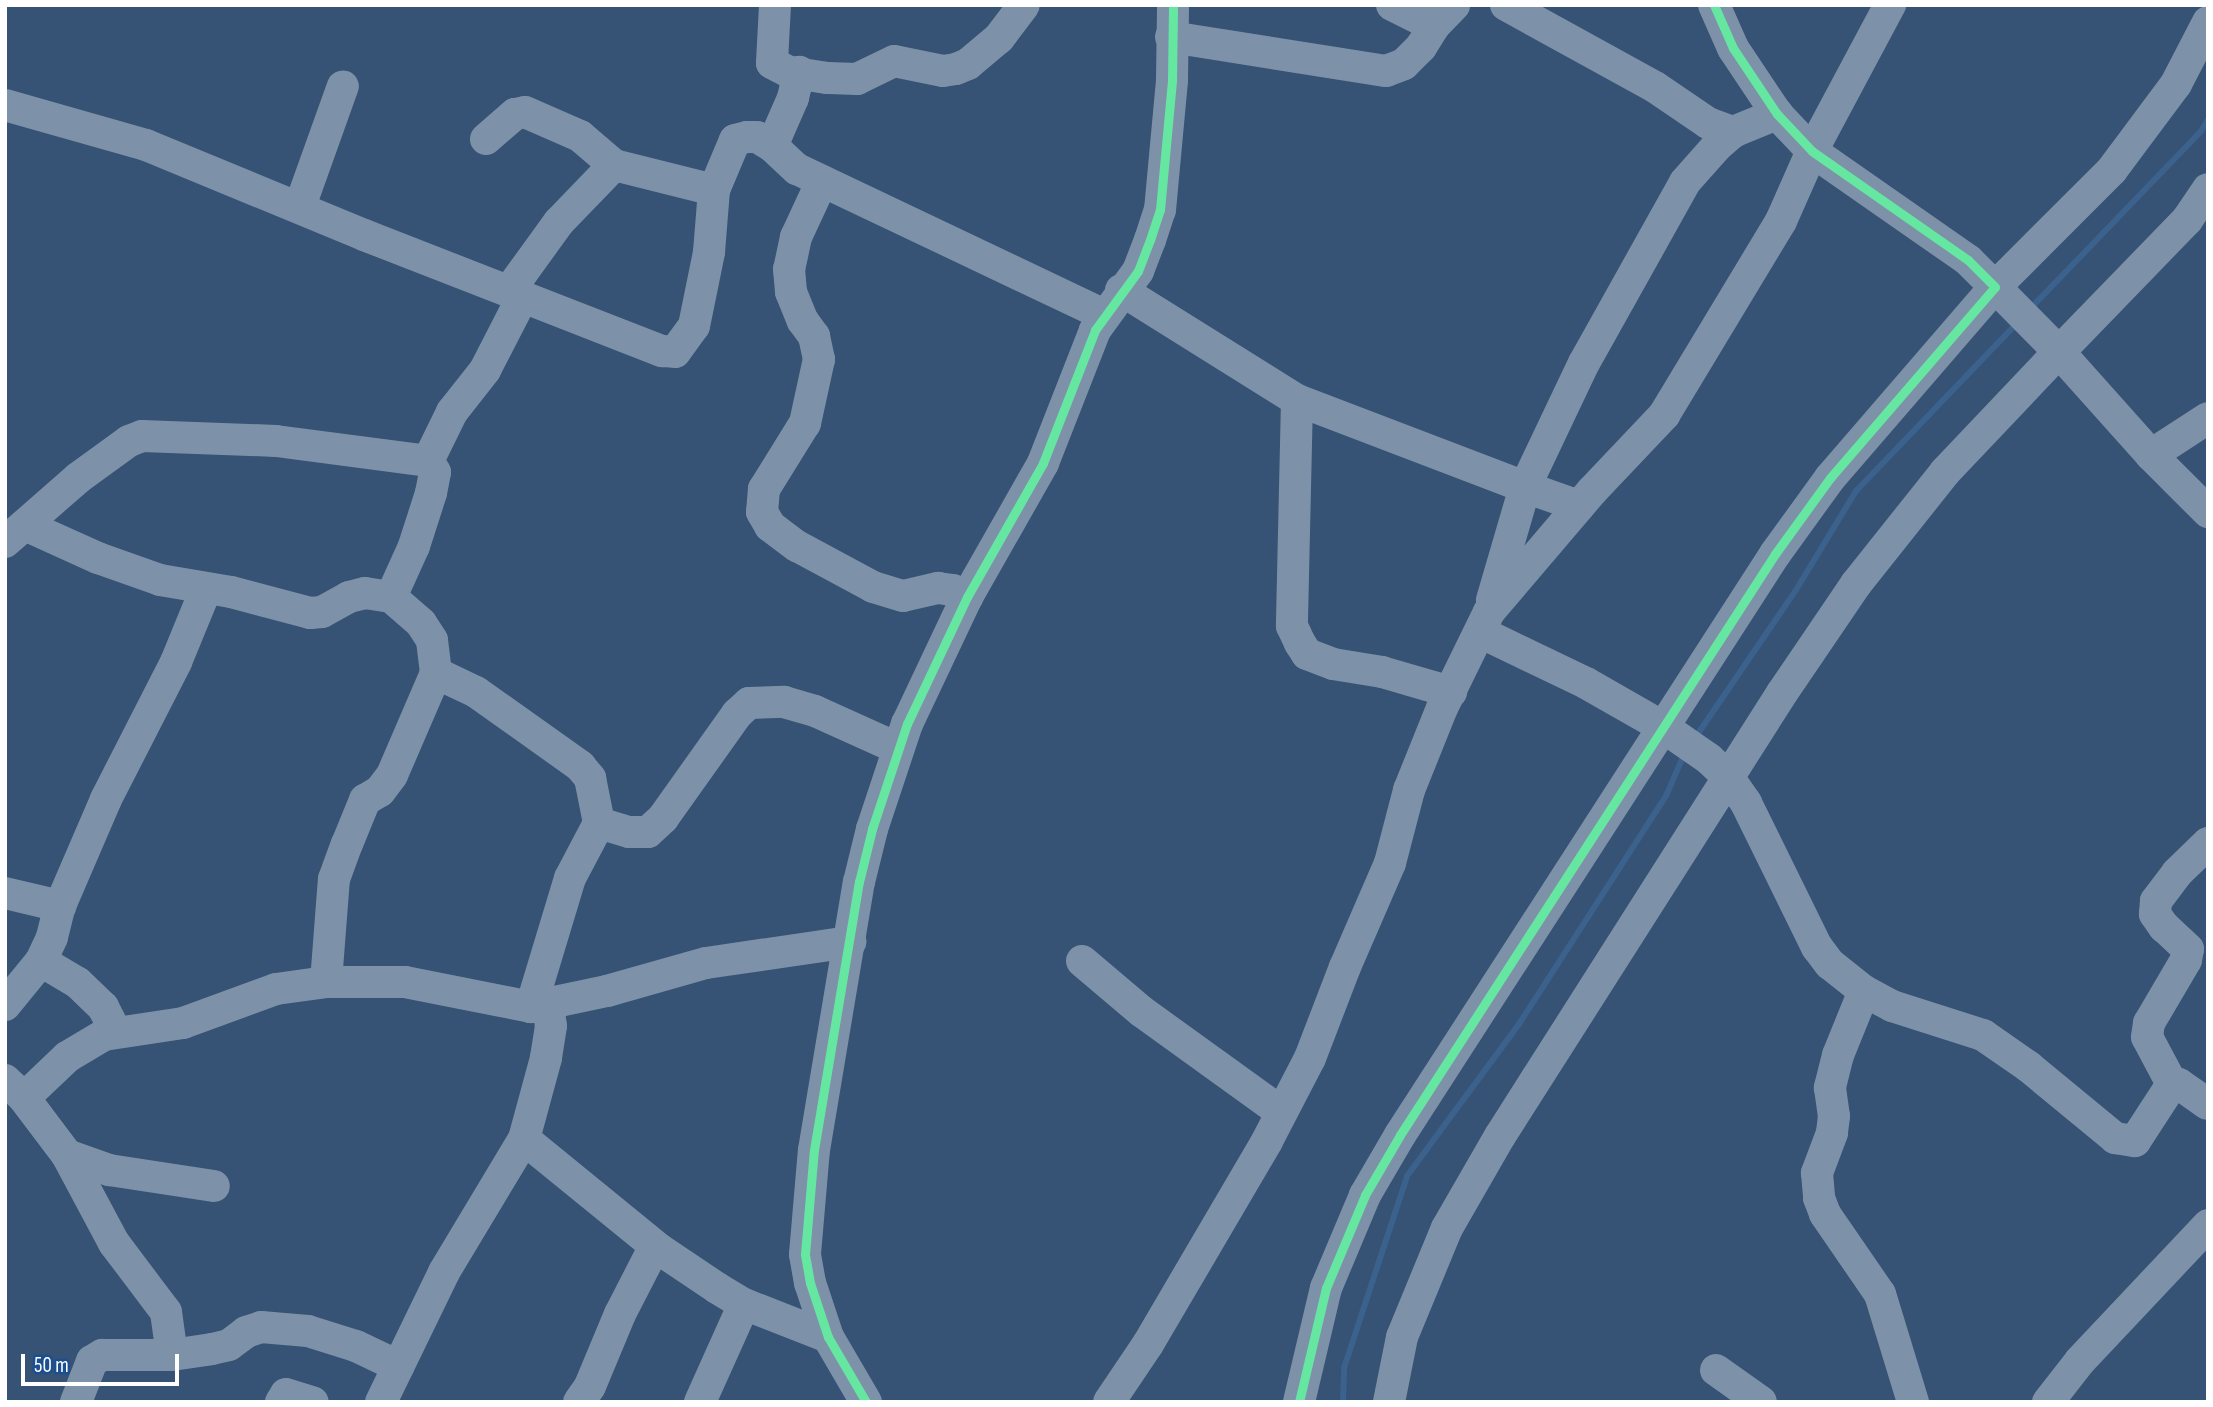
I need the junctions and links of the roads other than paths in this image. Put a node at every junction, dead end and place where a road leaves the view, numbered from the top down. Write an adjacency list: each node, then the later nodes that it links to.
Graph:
1 (775, 5): 11 (street)
2 (1024, 5): 11 (street)
3 (1173, 5): 10 (street)
4 (1392, 5): 8 (street)
5 (1506, 5): 15 (street)
6 (1714, 5): 14 (street)
7 (1885, 7): 18 (street)
8 (1444, 15): 10 (street)
9 (2208, 22): 24 (street)
10 (1171, 37): 26 (street)
11 (799, 72): 17 (street)
12 (343, 86): 23 (street)
13 (5, 105): 23 (street)
14 (1777, 114): 15 (street); 18 (street)
15 (1733, 132): 32 (street)
16 (486, 139): 19 (street)
17 (772, 146): 20 (street); 22 (street)
18 (1812, 150): 24 (street); 33 (street)
19 (614, 165): 22 (street); 25 (street)
20 (821, 181): 26 (street); 38 (street)
21 (2208, 189): 27 (street)
22 (714, 190): 25 (street)
23 (300, 206): 25 (street)
24 (2000, 292): 27 (street); 43 (street)
25 (516, 294): 31 (street)
26 (1112, 303): 28 (street); 38 (street)
27 (2052, 344): 30 (street); 43 (street)
28 (1297, 400): 32 (street); 41 (street)
29 (2208, 418): 30 (street)
30 (2151, 455): 34 (street)
31 (428, 461): 35 (street); 37 (street)
32 (1525, 487): 33 (street); 39 (street)
33 (1579, 506): 39 (street)
34 (2208, 512)
35 (16, 534): 36 (street)
36 (206, 589): 37 (street); 47 (street)
37 (391, 597): 40 (street)
38 (967, 597): 42 (street)
39 (1485, 622): 41 (street); 43 (street)
40 (436, 673): 44 (street); 51 (street)
41 (1451, 692): 59 (street)
42 (897, 748): 44 (street); 48 (street)
43 (1696, 751): 52 (street); 78 (street); 79 (street)
44 (599, 823): 54 (street)
45 (2208, 843): 56 (street)
46 (5, 893): 47 (street)
47 (60, 906): 49 (street)
48 (850, 942): 54 (street); 66 (street)
49 (41, 961): 53 (street); 55 (street)
50 (1082, 961): 59 (street)
51 (326, 982): 54 (street); 55 (street)
52 (1864, 991): 56 (street); 81 (street)
53 (5, 1005)
54 (539, 1006): 60 (street)
55 (116, 1032): 57 (street)
56 (2172, 1084): 58 (street)
57 (15, 1089): 61 (street)
58 (2208, 1104)
59 (1281, 1112): 77 (street)
60 (524, 1139): 64 (street); 68 (street)
61 (67, 1156): 62 (street); 67 (street)
62 (214, 1186)
63 (2208, 1225): 82 (street)
64 (655, 1246): 65 (street); 74 (street)
65 (744, 1304): 66 (street); 75 (street)
66 (828, 1337): 76 (street)
67 (172, 1355): 68 (street); 70 (street)
68 (398, 1366): 73 (street)
69 (1716, 1370): 80 (street)
70 (76, 1402)
71 (281, 1402): 72 (street)
72 (313, 1402)
73 (381, 1402)
74 (579, 1402)
75 (700, 1402)
76 (866, 1402)
77 (1109, 1402)
78 (1299, 1402)
79 (1389, 1402)
80 (1761, 1402)
81 (1913, 1402)
82 (2048, 1402)

